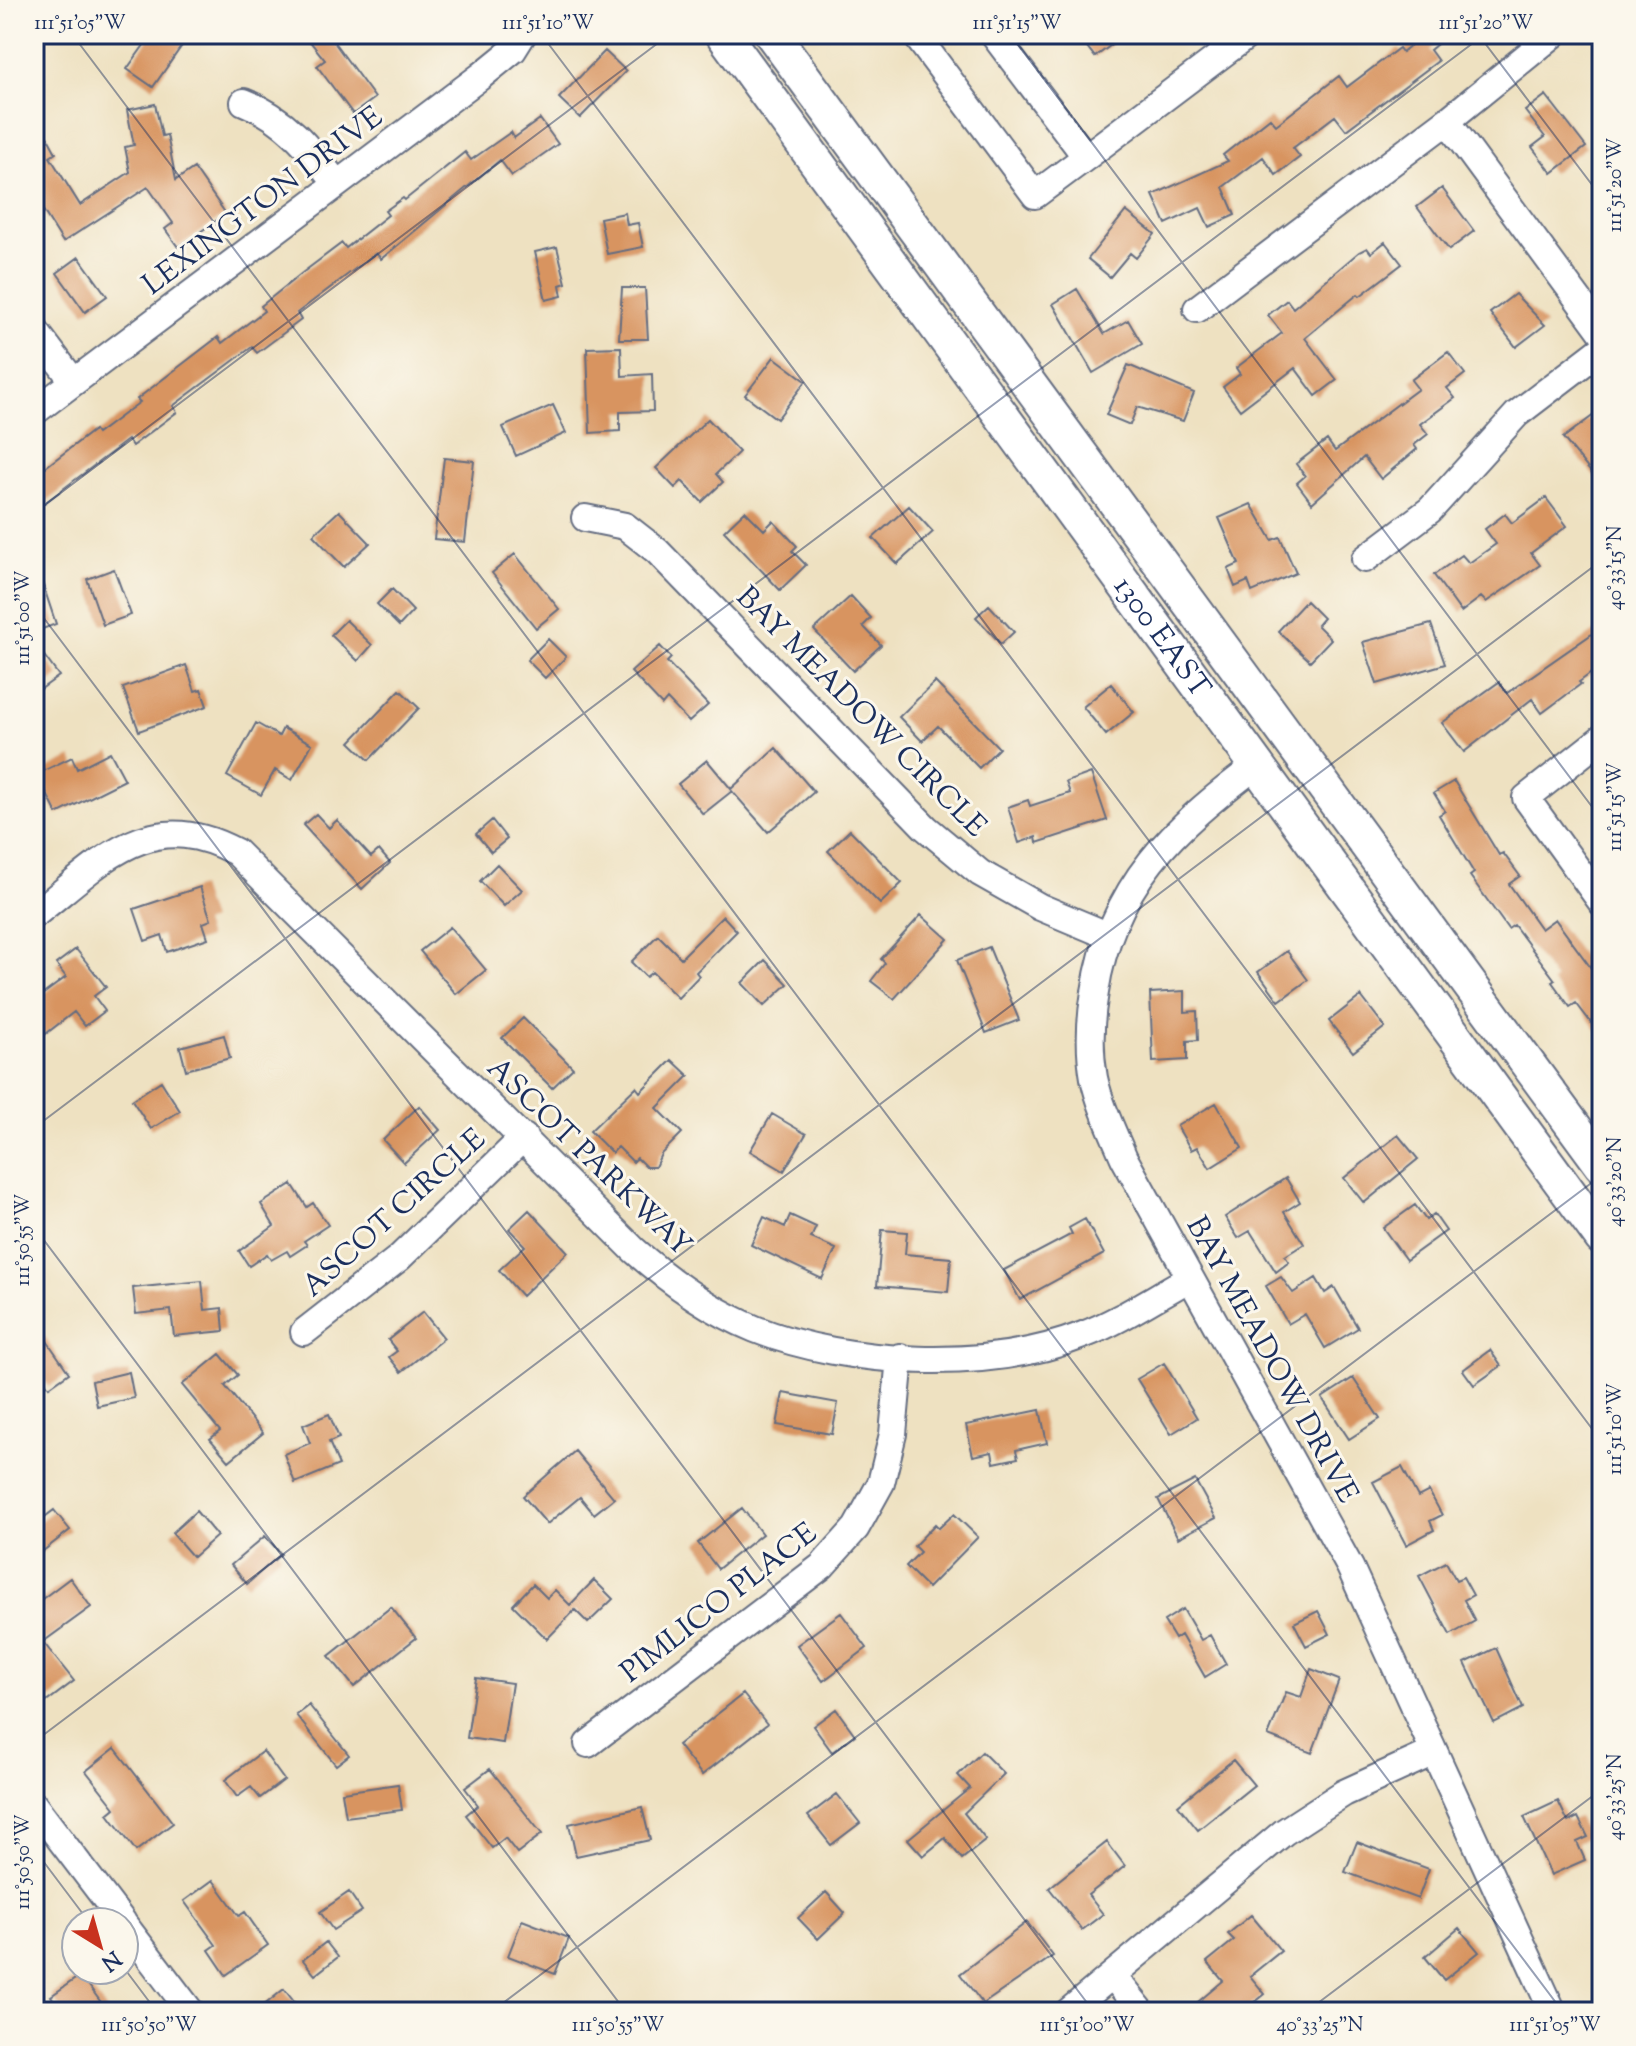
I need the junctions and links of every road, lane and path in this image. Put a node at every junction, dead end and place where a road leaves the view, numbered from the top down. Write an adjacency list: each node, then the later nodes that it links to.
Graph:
1 (523, 34): 11 (street, LEXINGTON DRIVE)
2 (772, 34): 23 (main road, 1300 EAST)
3 (915, 34): 10 (street)
4 (993, 34): 10 (street)
5 (1249, 34): 10 (street)
6 (1554, 34): 9 (street)
7 (730, 36): 21 (main road, 1300 EAST)
8 (244, 102): 11 (street)
9 (1447, 121): 12 (street); 14 (street)
10 (1086, 157)
11 (337, 184): 16 (street, LEXINGTON DRIVE)
12 (1197, 309)
13 (34, 329): 16 (street)
14 (1602, 332)
15 (1602, 349): 19 (street)
16 (74, 382): 17 (street, LEXINGTON DRIVE)
17 (34, 412)
18 (585, 518): 25 (street, BAY MEADOW CIRCLE)
19 (1365, 559)
20 (1602, 738): 22 (street)
21 (1257, 765): 23 (main road); 25 (street, BAY MEADOW DRIVE); 28 (main road, 1300 EAST)
22 (1602, 903)
23 (1418, 913): 27 (main road, 1300 EAST)
24 (34, 915): 26 (street, ASCOT PARKWAY)
25 (1107, 935): 29 (street, BAY MEADOW DRIVE)
26 (524, 1137): 30 (street, ASCOT CIRCLE); 31 (street, ASCOT PARKWAY)
27 (1602, 1165)
28 (1602, 1238)
29 (1190, 1278): 31 (street, ASCOT PARKWAY); 33 (street, BAY MEADOW DRIVE)
30 (304, 1332)
31 (900, 1357): 32 (street, PIMLICO PLACE)
32 (588, 1744)
33 (1434, 1752): 37 (street); 41 (street, BAY MEADOW DRIVE)
34 (34, 1805): 35 (street)
35 (110, 1906)
36 (140, 1945): 38 (street)
37 (1113, 1976): 39 (street); 40 (street)
38 (191, 2012)
39 (1068, 2012)
40 (1142, 2012)
41 (1553, 2012)

